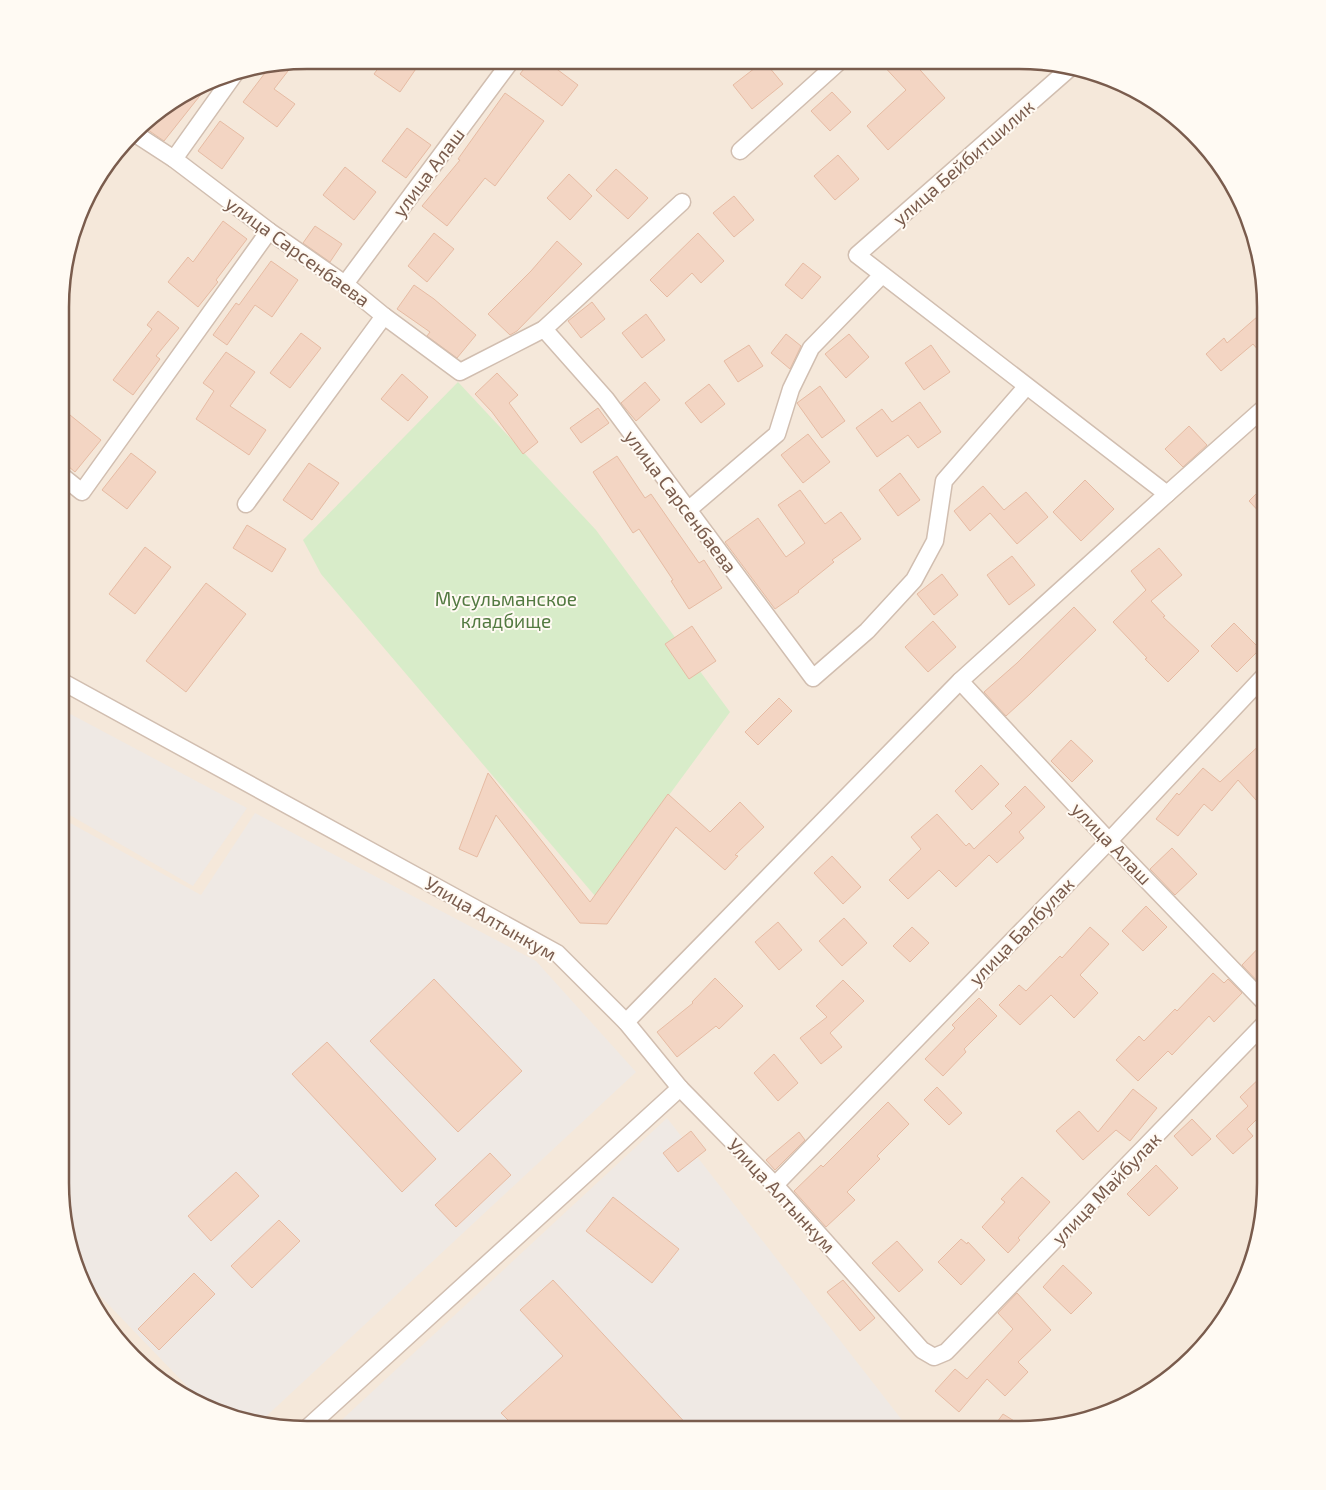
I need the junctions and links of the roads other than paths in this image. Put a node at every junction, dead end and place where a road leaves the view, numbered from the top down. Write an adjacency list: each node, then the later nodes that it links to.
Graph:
1 (505, 69): 11 (street, улица Алаш)
2 (832, 69): 6 (street)
3 (1065, 73): 10 (street, улица Бейбитшилик)
4 (229, 81): 7 (street)
5 (140, 137): 7 (street, улица Сарсенбаева)
6 (740, 151)
7 (174, 159): 9 (street, улица Сарсенбаева)
8 (682, 202): 13 (street)
9 (270, 231): 11 (street, улица Сарсенбаева); 16 (street)
10 (882, 275): 14 (street); 19 (street)
11 (345, 284): 12 (street, улица Сарсенбаева)
12 (384, 316): 13 (street, улица Сарсенбаева); 18 (street)
13 (544, 329): 19 (street, улица Сарсенбаева)
14 (1026, 386): 17 (street); 19 (street, улица Сарсенбаева)
15 (1257, 415): 17 (street)
16 (69, 482)
17 (1167, 494): 20 (street)
18 (246, 504)
19 (688, 510)
20 (960, 681): 23 (street, улица Алаш); 25 (street)
21 (69, 685): 25 (street, Улица Алтынкум)
22 (1257, 685): 23 (street, улица Балбулак)
23 (1109, 841): 24 (street, улица Алаш); 28 (street, улица Балбулак)
24 (1257, 993)
25 (626, 1022): 27 (street, Улица Алтынкум)
26 (1257, 1032): 29 (street, улица Майбулак)
27 (680, 1088): 28 (street, Улица Алтынкум); 30 (street)
28 (775, 1185): 29 (street, Улица Алтынкум)
29 (946, 1352)
30 (316, 1421)

